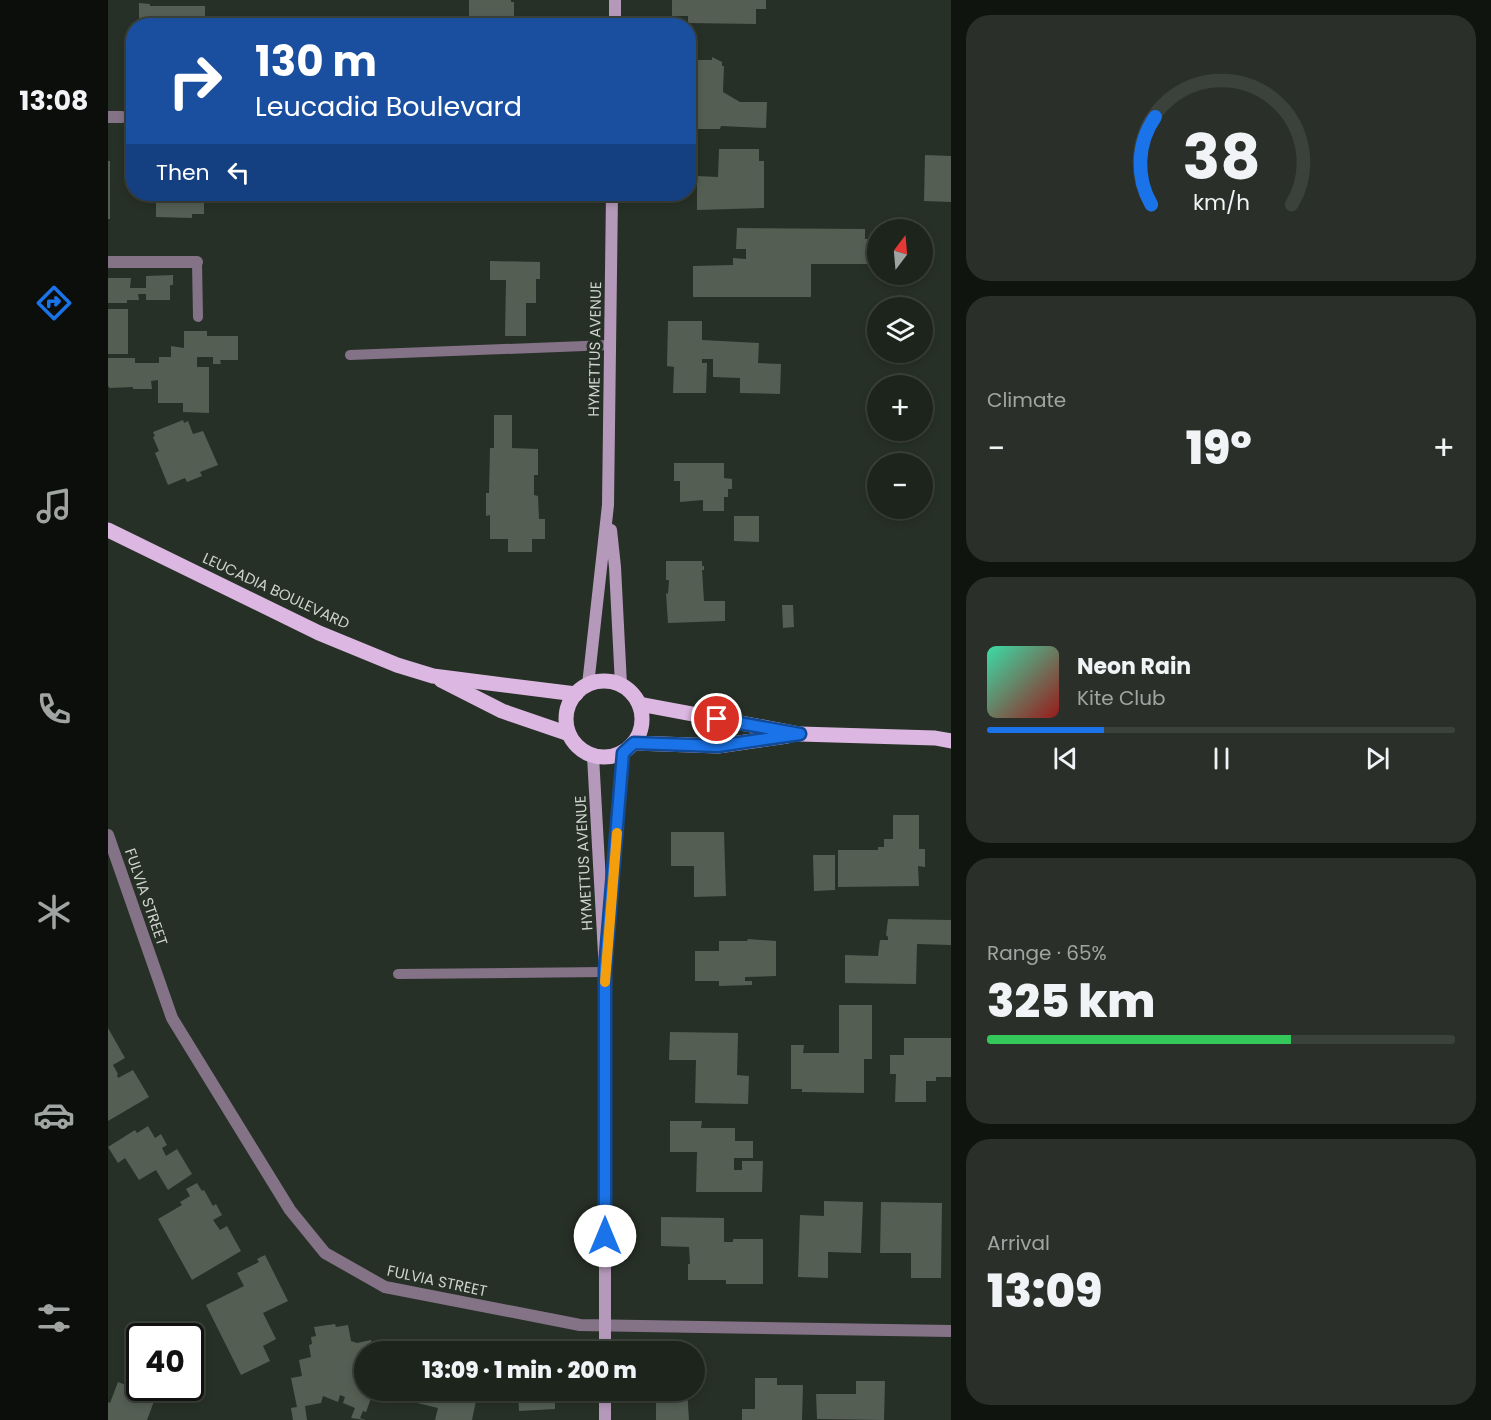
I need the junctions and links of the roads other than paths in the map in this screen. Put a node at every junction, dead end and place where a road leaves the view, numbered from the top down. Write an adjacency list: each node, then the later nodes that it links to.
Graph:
1 (615, 0): 2 (street)
2 (615, 18)
3 (108, 117): 4 (street)
4 (122, 117)
5 (612, 201): 9 (street, HYMETTUS AVENUE)
6 (108, 262): 7 (street)
7 (197, 262): 8 (lane)
8 (198, 317)
9 (610, 345): 10 (lane); 11 (street, HYMETTUS AVENUE)
10 (350, 355)
11 (608, 505): 14 (street, HYMETTUS AVENUE); 15 (street, HYMETTUS AVENUE)
12 (108, 530): 13 (main road, LEUCADIA BOULEVARD)
13 (433, 675): 15 (main road, LEUCADIA BOULEVARD); 17 (main road, LEUCADIA BOULEVARD)
14 (621, 685): 15 (main road); 16 (main road)
15 (582, 689): 17 (main road)
16 (639, 704): 18 (main road); 22 (main road)
17 (569, 734): 23 (main road)
18 (800, 734): 20 (main road); 22 (main road)
19 (951, 734): 20 (main road)
20 (935, 738): 21 (main road)
21 (951, 741)
22 (629, 748): 23 (main road); 25 (street, HYMETTUS AVENUE)
23 (592, 756): 25 (street, HYMETTUS AVENUE)
24 (108, 835): 27 (street, FULVIA STREET)
25 (605, 970): 26 (lane); 27 (street, HYMETTUS AVENUE)
26 (398, 974)
27 (605, 1325): 28 (street, FULVIA STREET); 29 (street, HYMETTUS AVENUE)
28 (951, 1331)
29 (605, 1341)
30 (605, 1401): 31 (street)
31 (605, 1420)

